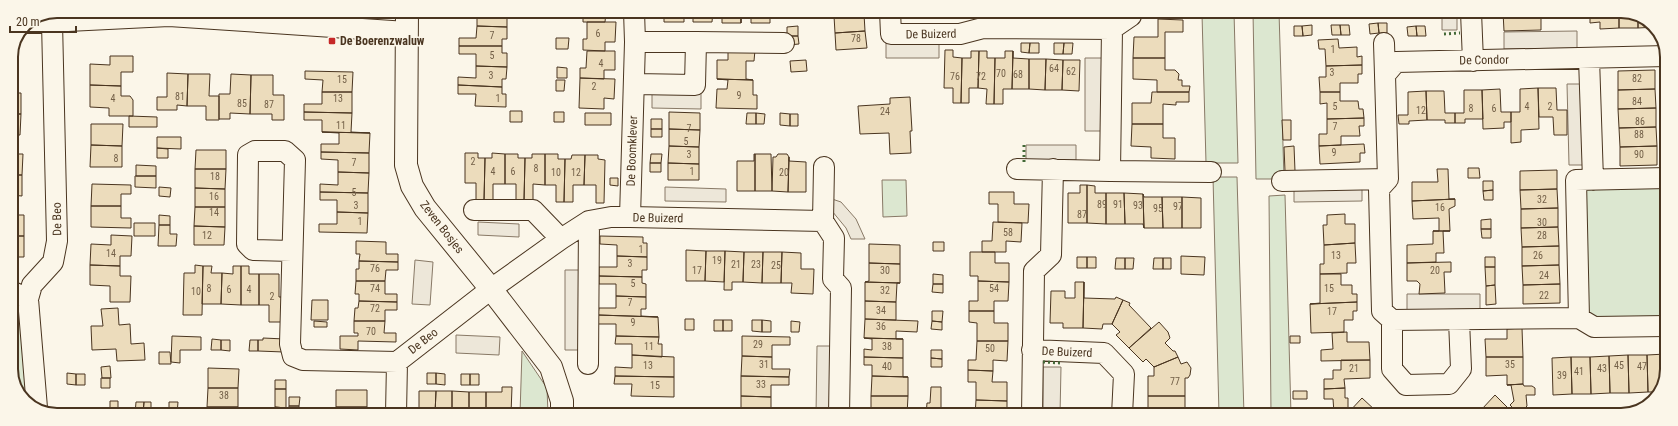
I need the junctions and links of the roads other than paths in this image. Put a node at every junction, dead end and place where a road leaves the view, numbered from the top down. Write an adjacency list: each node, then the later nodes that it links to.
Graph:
1 (130, 18): 7 (street)
2 (248, 18): 8 (street)
3 (634, 18): 11 (street, De Boomklever)
4 (890, 18): 10 (street, De Buizerd)
5 (1128, 18): 10 (street)
6 (1471, 18): 17 (street)
7 (52, 22): 9 (street); 36 (street, De Beo)
8 (407, 22): 35 (street, Zeven Bosjes)
9 (39, 23)
10 (1112, 29): 23 (street)
11 (635, 42): 12 (street); 19 (street, De Boomklever)
12 (696, 42): 13 (street); 19 (street)
13 (784, 43)
14 (1384, 43): 18 (street)
15 (1660, 56): 16 (street, De Condor)
16 (1589, 58): 17 (street, De Condor); 27 (street)
17 (1473, 61): 18 (street, De Condor)
18 (1385, 75): 26 (street)
19 (634, 84): 30 (street, De Boomklever)
20 (824, 167): 32 (street)
21 (1017, 169): 22 (street)
22 (1053, 169): 23 (street); 41 (street, De Buizerd)
23 (1110, 170): 24 (street)
24 (1211, 172)
25 (1660, 178): 27 (street)
26 (1388, 179): 28 (street); 38 (street)
27 (1593, 180): 37 (street)
28 (1282, 181)
29 (474, 210): 33 (street)
30 (630, 217): 31 (street, De Buizerd); 32 (street, De Buizerd)
31 (589, 221): 33 (street, De Buizerd); 43 (street)
32 (823, 221): 47 (street)
33 (561, 239): 35 (street, De Buizerd)
34 (292, 251): 34 (street); 42 (street)
35 (491, 289): 42 (street, De Beo); 46 (street, Zeven Bosjes)
36 (19, 295): 44 (street, De Beo)
37 (1578, 318): 39 (street); 40 (street)
38 (1392, 320): 39 (street); 39 (street)
39 (1459, 320)
40 (1660, 326)
41 (1032, 350): 48 (street, De Buizerd); 49 (street, De Buizerd)
42 (397, 362): 45 (street, De Beo)
43 (588, 364)
44 (36, 402)
45 (396, 408)
46 (562, 408)
47 (839, 408)
48 (1032, 408)
49 (1122, 408)

